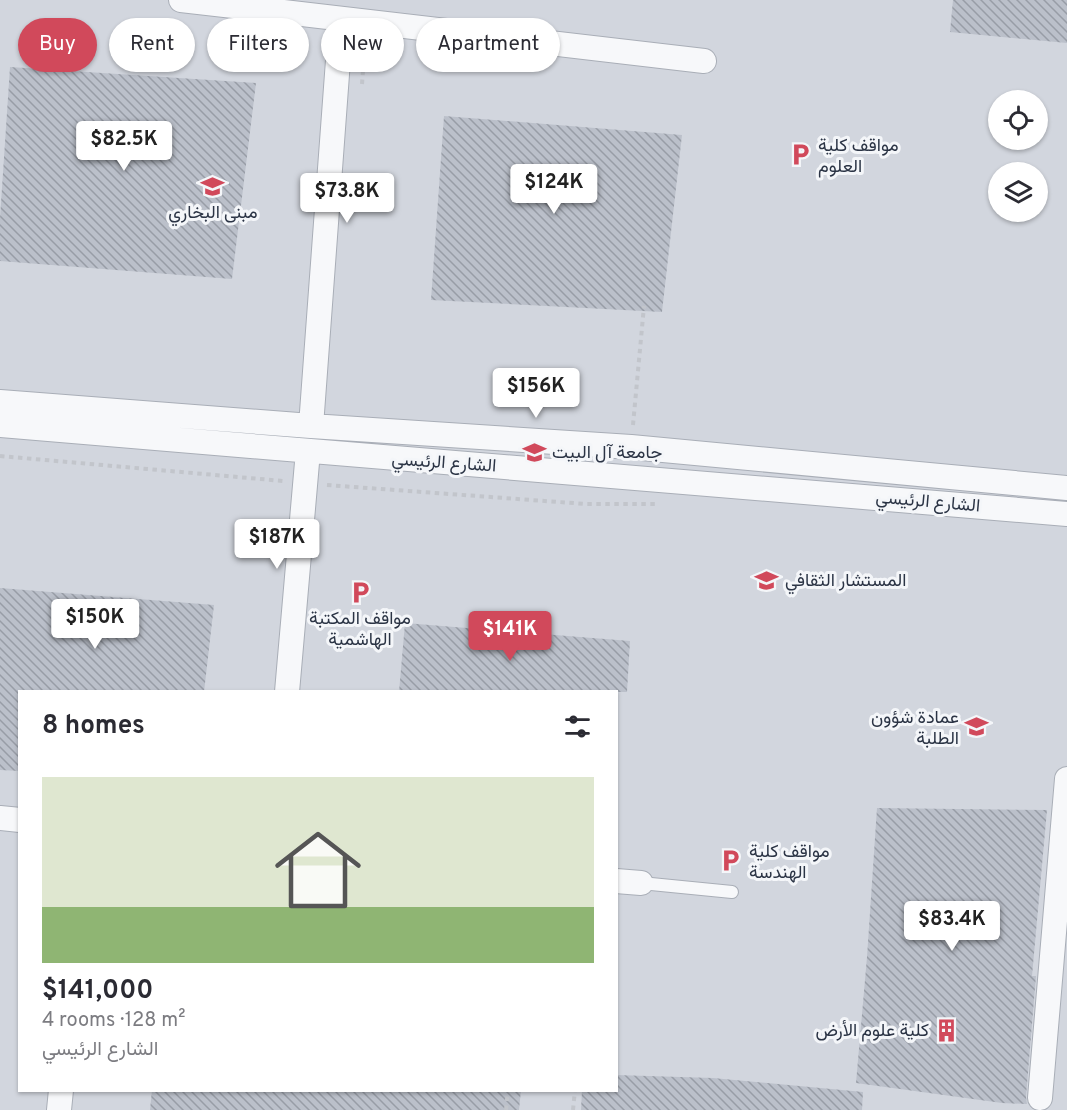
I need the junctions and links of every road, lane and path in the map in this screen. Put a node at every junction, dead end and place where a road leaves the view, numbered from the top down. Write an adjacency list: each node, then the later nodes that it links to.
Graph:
1 (181, 0): 2 (street)
2 (325, 18)
3 (404, 27): 4 (street)
4 (704, 61)
5 (337, 72): 10 (street)
6 (644, 306): 12 (path)
7 (0, 402): 8 (street, الشارع الرئيسي)
8 (277, 424): 10 (street, الشارع الرئيسي); 13 (street)
9 (0, 425): 13 (street, الشارع الرئيسي)
10 (311, 426): 11 (street, الشارع الرئيسي)
11 (345, 428): 12 (street, الشارع الرئيسي); 15 (street)
12 (631, 447): 17 (street, الشارع الرئيسي)
13 (274, 448): 14 (street, الشارع الرئيسي)
14 (308, 451): 15 (street, الشارع الرئيسي); 18 (street)
15 (344, 454): 19 (street, الشارع الرئيسي)
16 (0, 456): 18 (path)
17 (773, 460): 19 (street); 20 (street, الشارع الرئيسي)
18 (305, 483): 21 (path); 23 (street)
19 (772, 487): 22 (street, الشارع الرئيسي)
20 (1067, 488)
21 (658, 504)
22 (1067, 514)
23 (287, 690)
24 (1067, 779): 33 (street)
25 (0, 818): 26 (street)
26 (18, 820)
27 (618, 881): 28 (street)
28 (641, 883): 29 (lane)
29 (732, 892)
30 (61, 1092): 34 (street)
31 (508, 1092): 35 (path)
32 (575, 1092): 36 (path)
33 (1040, 1098)
34 (59, 1110)
35 (506, 1110)
36 (573, 1110)

